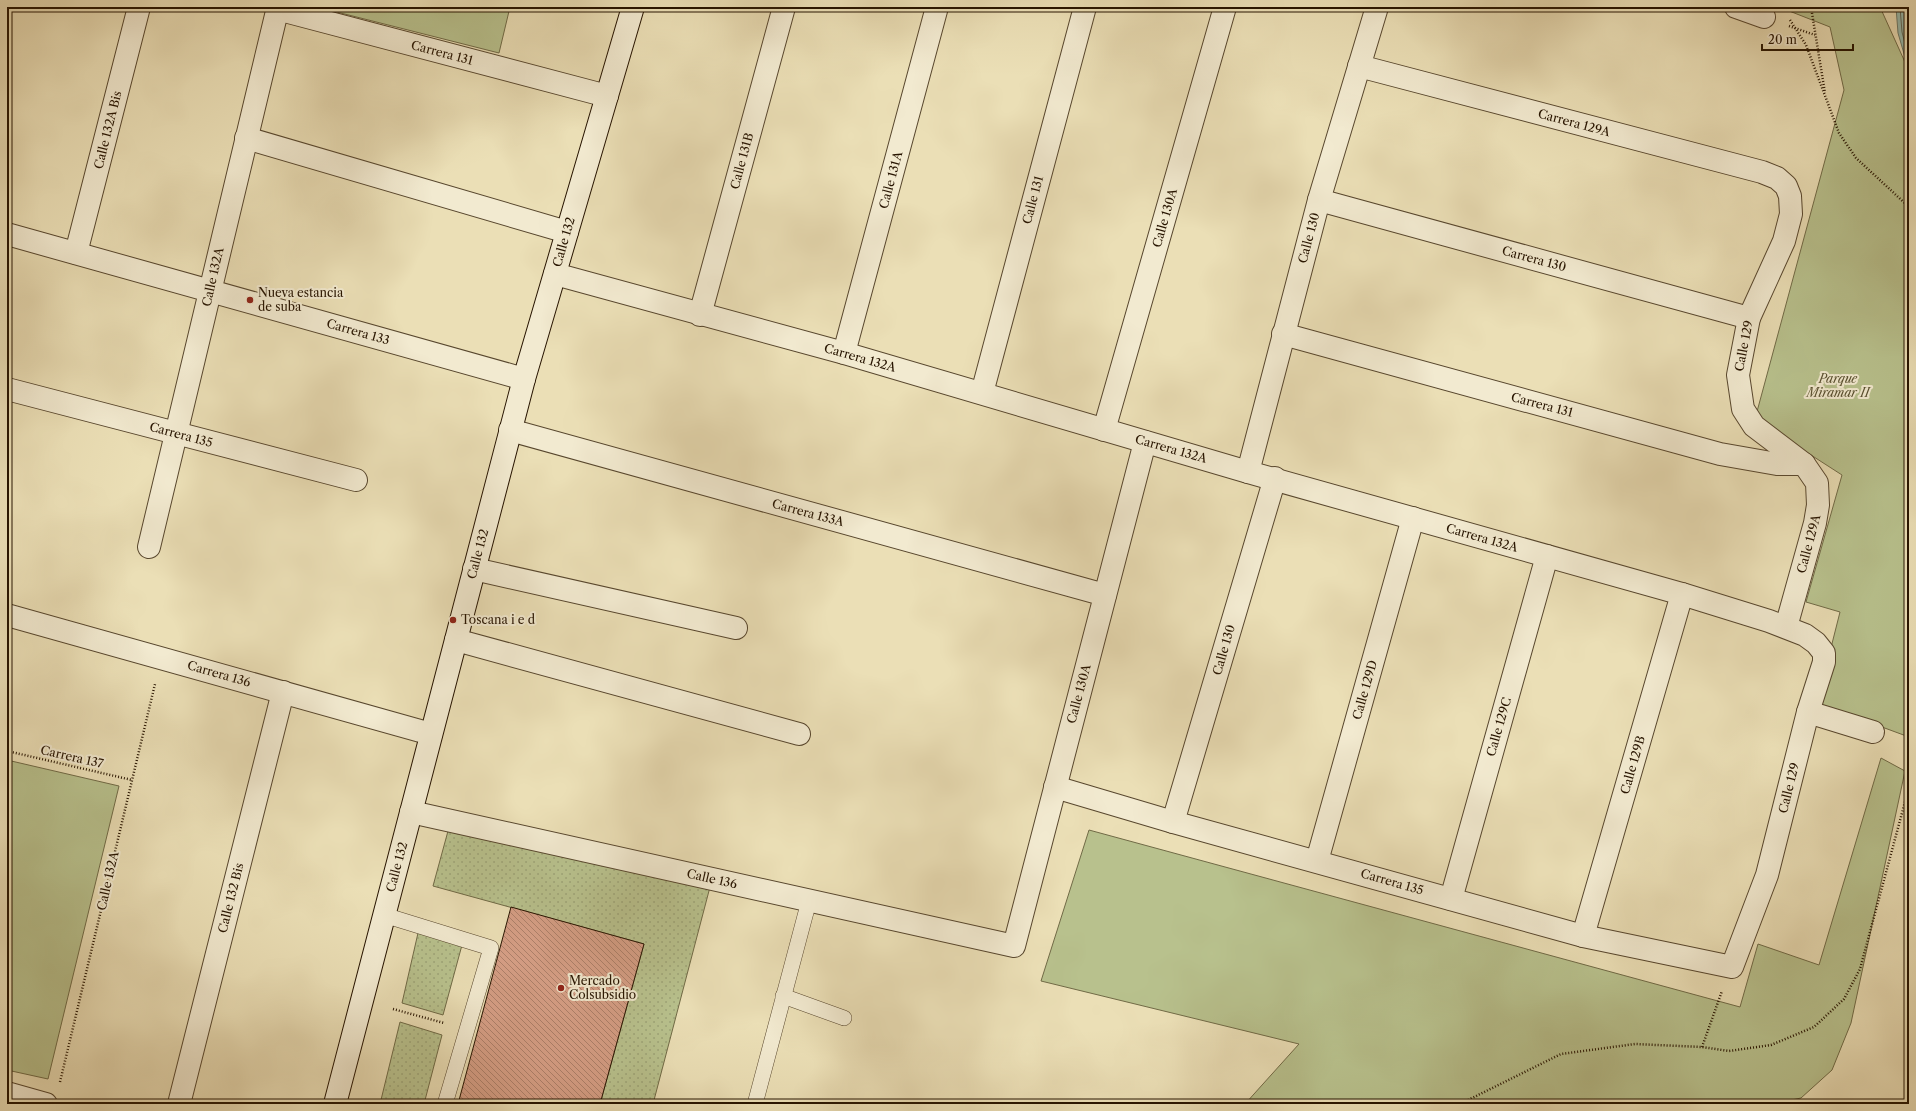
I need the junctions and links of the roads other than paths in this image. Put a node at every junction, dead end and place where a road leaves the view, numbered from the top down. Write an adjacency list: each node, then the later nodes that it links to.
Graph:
1 (139, 7): 18 (street, Calle 132A Bis)
2 (633, 7): 12 (street, Calle 132)
3 (784, 7): 21 (street, Calle 131B)
4 (937, 7): 24 (street, Calle 131A)
5 (1085, 7): 27 (street, Calle 131)
6 (1225, 7): 29 (street, Calle 130A)
7 (1377, 7): 11 (street, Calle 130)
8 (1736, 7): 10 (street)
9 (277, 8): 12 (street, Carrera 131); 13 (street, Calle 132A)
10 (1764, 17)
11 (1359, 66): 14 (street, Carrera 129A); 15 (street, Calle 130)
12 (607, 96): 16 (street, Calle 132)
13 (246, 138): 16 (street); 20 (street, Calle 132A)
14 (1786, 186): 22 (street, Calle 129)
15 (1319, 200): 22 (street, Carrera 130); 23 (street, Calle 130)
16 (567, 232): 19 (street, Calle 132)
17 (7, 234): 18 (street, Carrera 133)
18 (76, 254): 20 (street, Carrera 133)
19 (555, 274): 21 (street, Carrera 132A); 25 (street, Calle 132)
20 (210, 291): 25 (street, Carrera 133); 30 (street, Calle 132A)
21 (700, 315): 24 (street, Carrera 132A)
22 (1748, 318): 32 (street, Calle 129)
23 (1283, 334): 32 (street, Carrera 131); 33 (street, Calle 130)
24 (844, 353): 27 (street, Carrera 132A)
25 (524, 379): 28 (street, Calle 132)
26 (7, 389): 30 (street, Carrera 135)
27 (982, 393): 29 (street, Carrera 132A)
28 (510, 430): 39 (street, Calle 132); 41 (street, Carrera 133A)
29 (1104, 430): 31 (street, Carrera 132A)
30 (176, 433): 35 (street, Carrera 135); 37 (street, Calle 132A)
31 (1145, 442): 33 (street, Carrera 132A); 41 (street, Calle 130A)
32 (1804, 464): 43 (street, Calle 129A)
33 (1248, 472): 34 (street, Carrera 132A)
34 (1275, 478): 36 (street, Carrera 132A); 53 (street, Calle 130)
35 (356, 480)
36 (1413, 518): 38 (street, Carrera 132A); 54 (street, Calle 129D)
37 (149, 547)
38 (1547, 556): 40 (street, Carrera 132A); 55 (street, Calle 129C)
39 (474, 568): 44 (street); 45 (street, Calle 132)
40 (1682, 594): 43 (street, Carrera 132A); 58 (street, Calle 129B)
41 (1105, 595): 51 (street, Calle 130A)
42 (7, 615): 46 (street, Carrera 136)
43 (1786, 627): 47 (street, Calle 129)
44 (736, 628)
45 (456, 640): 49 (street, Calle 132); 50 (street)
46 (282, 692): 49 (street, Carrera 136); 65 (street, Calle 132 Bis)
47 (1808, 712): 48 (street); 60 (street, Calle 129)
48 (1873, 732)
49 (432, 734): 52 (street, Calle 132)
50 (799, 734)
51 (1055, 787): 53 (street, Carrera 135); 59 (street, Calle 130A)
52 (411, 812): 56 (street, Calle 136); 57 (street, Calle 132)
53 (1173, 822): 54 (street, Carrera 135)
54 (1317, 861): 55 (street, Carrera 135)
55 (1451, 899): 58 (street, Carrera 135)
56 (808, 900): 59 (street, Calle 136); 61 (lane)
57 (384, 915): 66 (street, Calle 132); 67 (lane)
58 (1583, 936): 60 (street, Carrera 135)
59 (1014, 946)
60 (1732, 967)
61 (783, 996): 62 (lane); 68 (lane)
62 (844, 1018)
63 (7, 1094): 64 (street)
64 (53, 1096)
65 (179, 1104)
66 (335, 1104)
67 (445, 1104)
68 (755, 1104)

